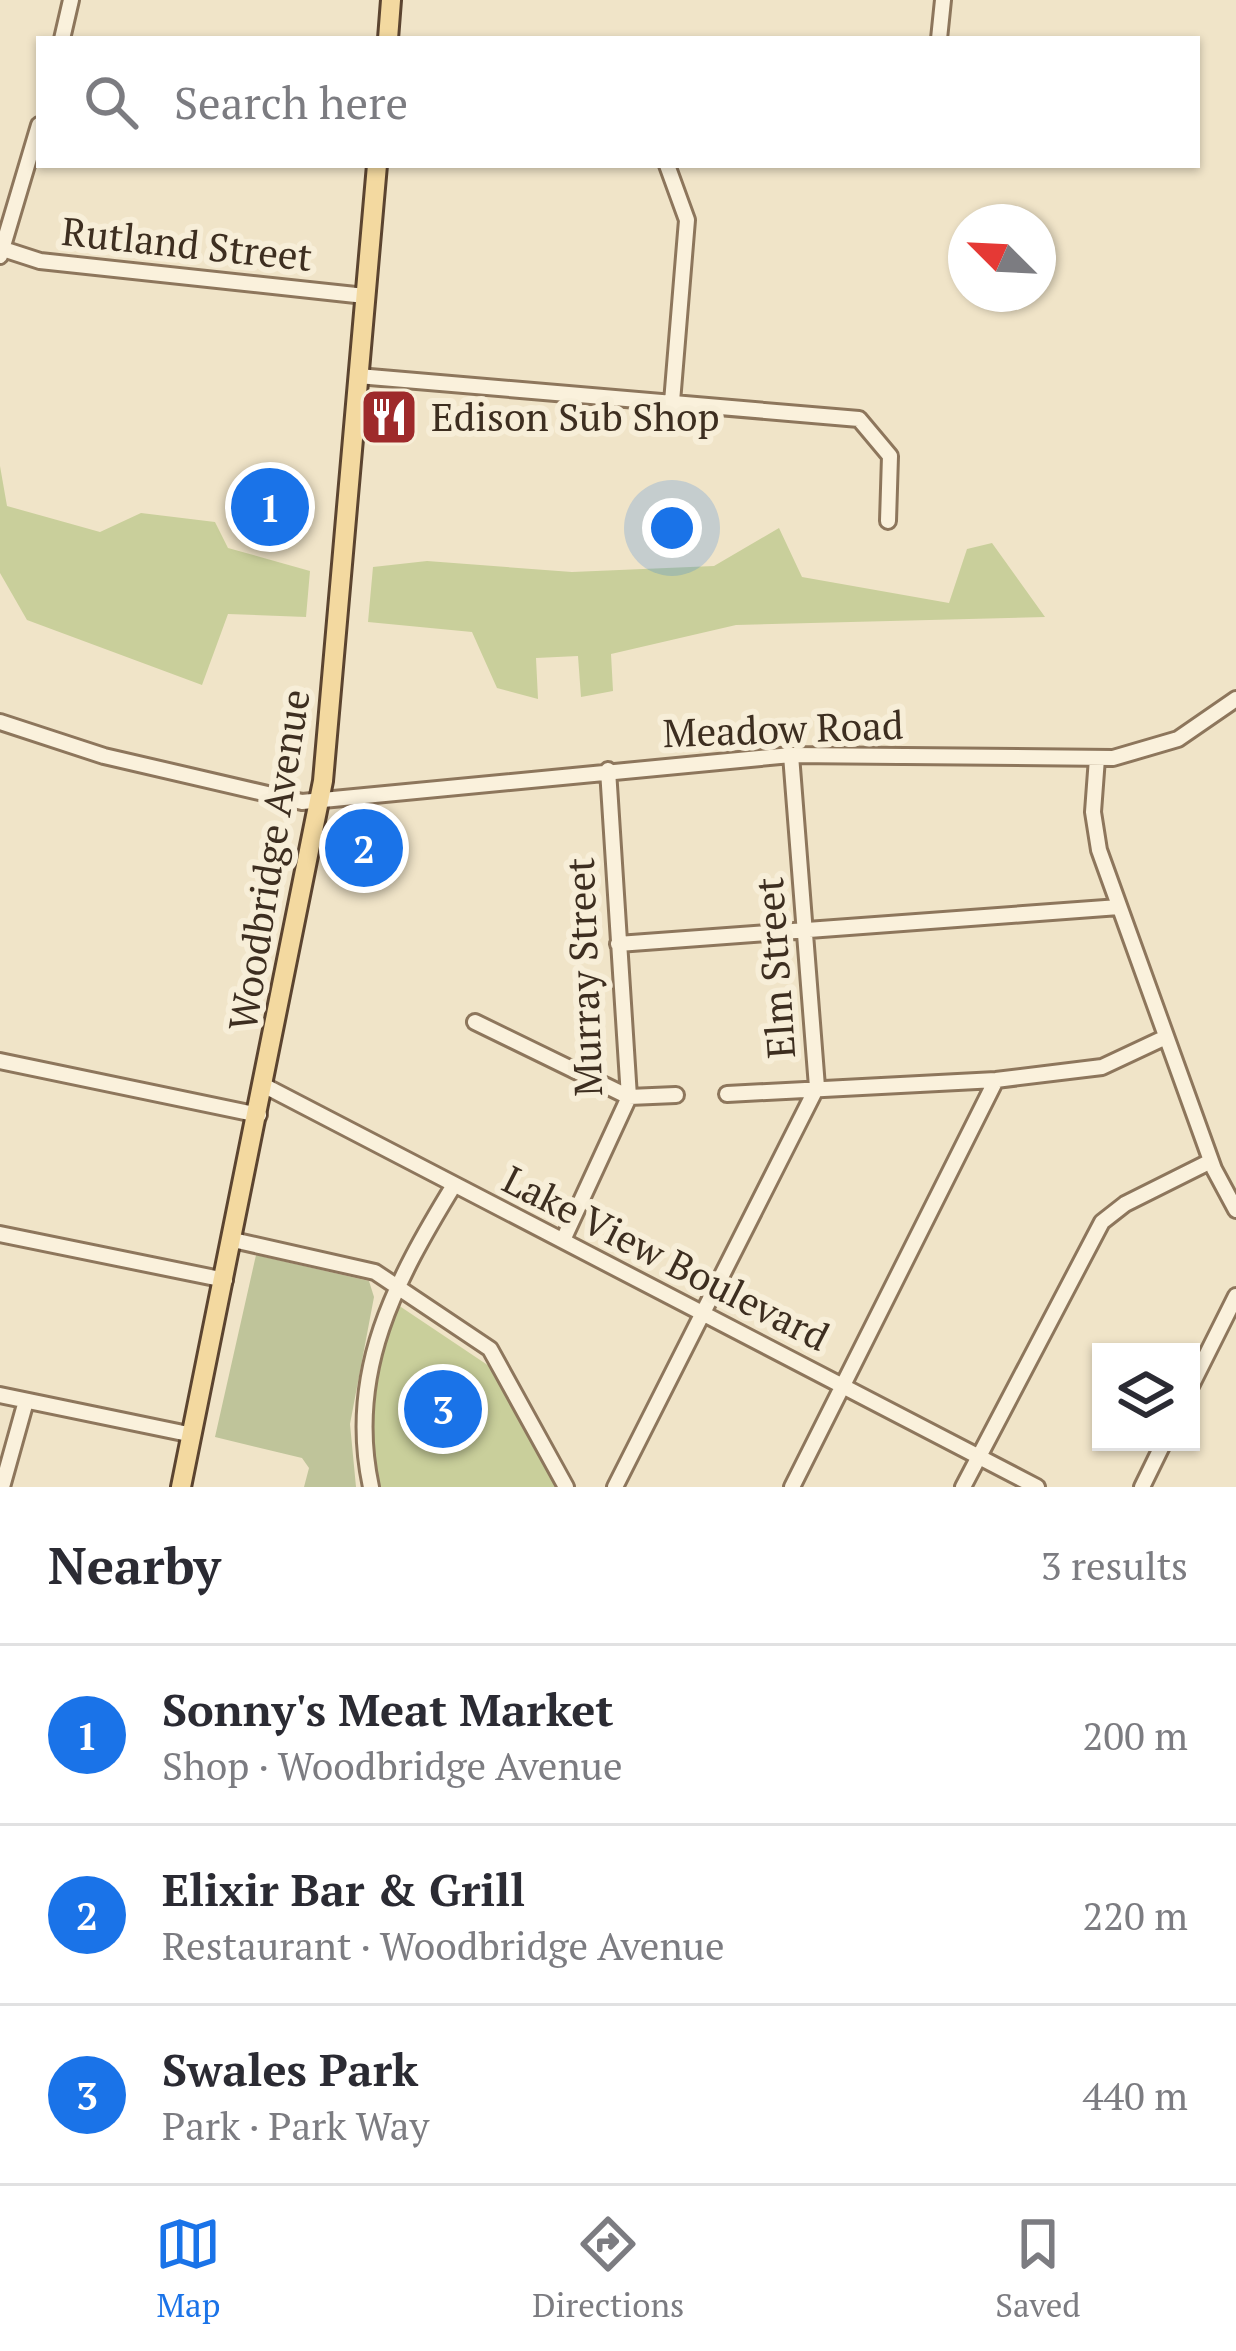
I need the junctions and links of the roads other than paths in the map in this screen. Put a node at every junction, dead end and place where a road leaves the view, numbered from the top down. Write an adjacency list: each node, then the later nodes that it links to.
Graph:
1 (71, 0): 4 (street)
2 (391, 0): 5 (main road)
3 (943, 0): 6 (street)
4 (63, 36)
5 (388, 36)
6 (939, 36)
7 (36, 135): 11 (street)
8 (377, 168): 13 (main road, Woodbridge Avenue)
9 (668, 168): 15 (street)
10 (0, 198): 11 (street)
11 (16, 204): 12 (street)
12 (2, 252): 13 (street, Rutland Street)
13 (365, 296): 14 (main road, Woodbridge Avenue)
14 (358, 376): 15 (street); 22 (main road, Woodbridge Avenue)
15 (672, 402): 16 (street)
16 (888, 520)
17 (1236, 699): 20 (street, Meadow Road)
18 (0, 722): 22 (street, Meadow Road)
19 (791, 755): 20 (street, Meadow Road); 21 (street, Meadow Road); 24 (street, Elm Street)
20 (1096, 758): 23 (street)
21 (608, 770): 22 (street, Meadow Road); 25 (street, Murray Street)
22 (320, 802): 30 (main road, Woodbridge Avenue)
23 (1119, 907): 24 (street); 27 (street)
24 (806, 931): 25 (street); 31 (street, Elm Street)
25 (618, 944): 34 (street, Murray Street)
26 (475, 1022): 34 (street)
27 (1166, 1036): 29 (street); 36 (street)
28 (0, 1061): 35 (street)
29 (996, 1080): 31 (street); 47 (street)
30 (265, 1086): 35 (main road, Woodbridge Avenue); 37 (street, Lake View Boulevard)
31 (817, 1087): 32 (street); 45 (street, Elm Street)
32 (727, 1094)
33 (676, 1095): 34 (street)
34 (629, 1097): 41 (street, Murray Street)
35 (259, 1115): 40 (main road, Woodbridge Avenue)
36 (1211, 1161): 38 (street); 52 (street)
37 (454, 1185): 41 (street, Lake View Boulevard); 43 (street)
38 (1236, 1210)
39 (0, 1234): 42 (street)
40 (233, 1240): 42 (main road, Woodbridge Avenue); 43 (street)
41 (563, 1240): 45 (street, Lake View Boulevard)
42 (225, 1280): 50 (main road, Woodbridge Avenue)
43 (395, 1286): 55 (street); 56 (street)
44 (1236, 1296): 46 (street)
45 (702, 1311): 47 (street, Lake View Boulevard); 57 (street, Elm Street)
46 (1200, 1368)
47 (842, 1386): 52 (street, Lake View Boulevard); 58 (street)
48 (0, 1395): 49 (street)
49 (26, 1401): 50 (street); 53 (street)
50 (193, 1436): 54 (main road, Woodbridge Avenue)
51 (1160, 1451): 61 (street)
52 (978, 1457): 59 (street); 60 (street, Lake View Boulevard)
53 (2, 1487)
54 (181, 1487)
55 (371, 1487)
56 (566, 1487)
57 (615, 1487)
58 (792, 1487)
59 (963, 1487)
60 (1037, 1487)
61 (1142, 1487)

